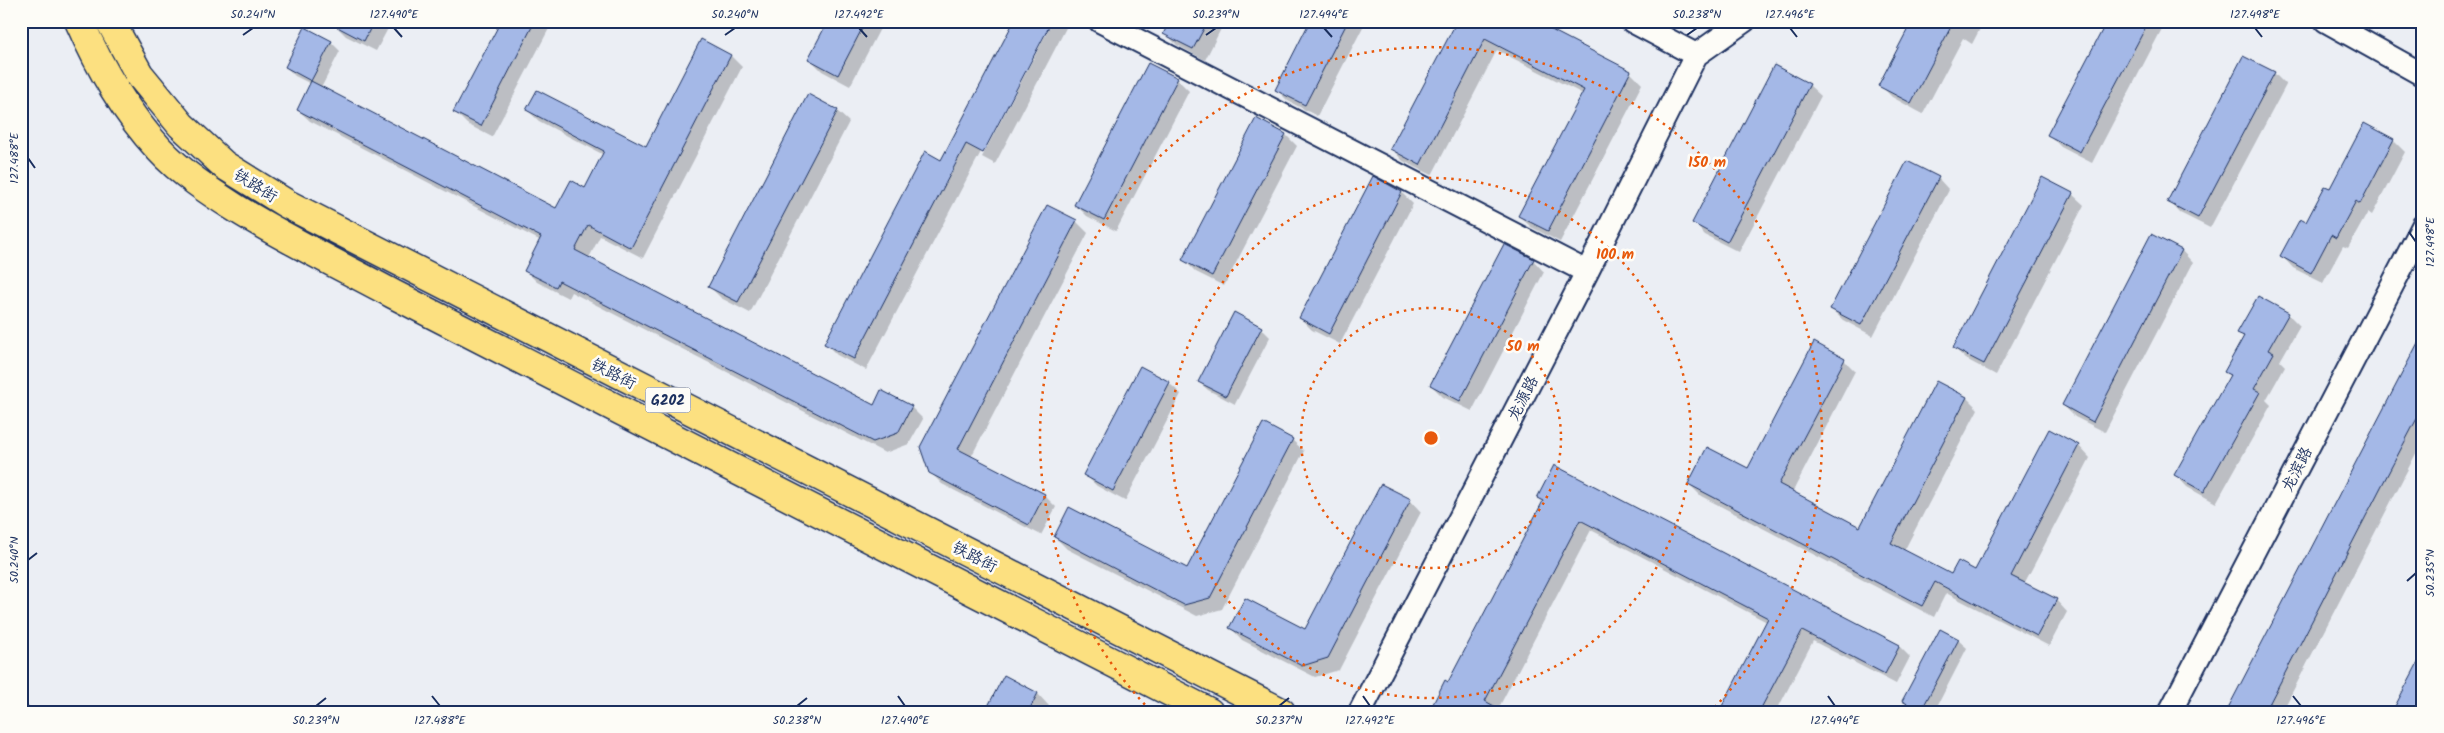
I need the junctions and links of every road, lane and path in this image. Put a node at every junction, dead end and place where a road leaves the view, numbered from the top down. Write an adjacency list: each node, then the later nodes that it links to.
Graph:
1 (79, 21): 11 (main road, 铁路街 / G202)
2 (110, 21): 12 (main road, 铁路街 / G202)
3 (1100, 21): 10 (street)
4 (1632, 21): 7 (street)
5 (1744, 21): 7 (street, 龙源路)
6 (2326, 21): 8 (street)
7 (1696, 55): 10 (street, 龙源路)
8 (2423, 75)
9 (2423, 226): 14 (street, 龙滨路)
10 (1587, 272): 13 (street, 龙源路)
11 (1208, 712)
12 (1281, 712)
13 (1360, 712)
14 (2170, 712)

